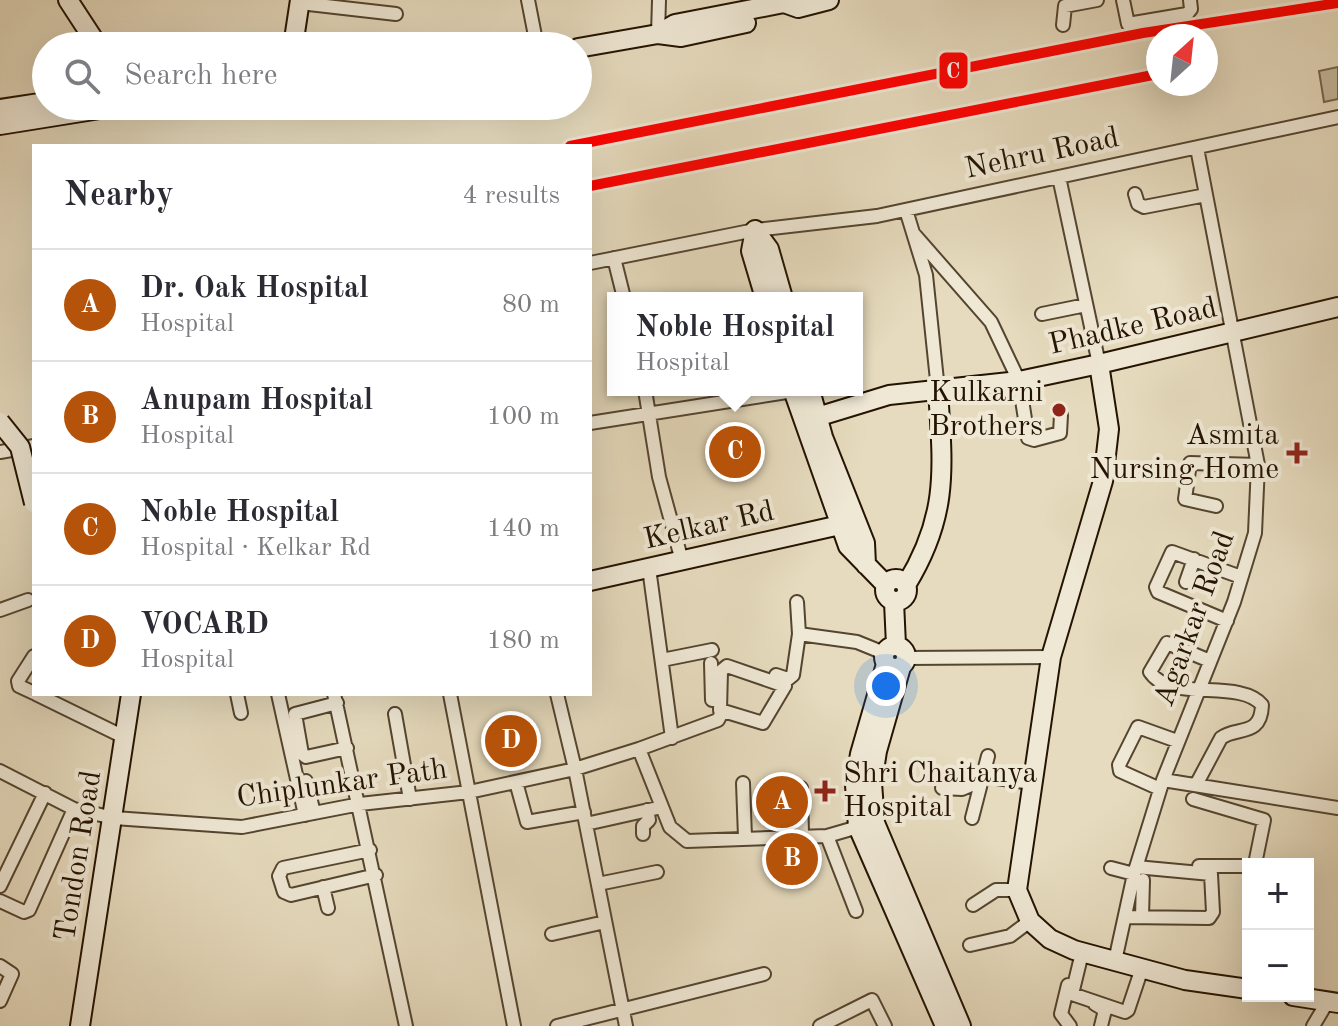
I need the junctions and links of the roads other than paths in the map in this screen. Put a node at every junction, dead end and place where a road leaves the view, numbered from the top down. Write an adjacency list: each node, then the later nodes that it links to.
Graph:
1 (68, 0): 11 (street)
2 (528, 0): 13 (street)
3 (659, 0): 14 (street)
4 (829, 0): 14 (street)
5 (1097, 0): 10 (street)
6 (1123, 0): 7 (street)
7 (1190, 0)
8 (300, 2): 9 (street); 12 (street)
9 (396, 14)
10 (1063, 25)
11 (89, 32)
12 (295, 32)
13 (534, 32)
14 (658, 34): 15 (street)
15 (592, 46)
16 (32, 104): 17 (street)
17 (0, 109)
18 (32, 120): 20 (street)
19 (1337, 121): 21 (street, Nehru Road)
20 (0, 125)
21 (1197, 148): 22 (street, Nehru Road); 24 (street, Agarkar Road)
22 (1059, 177): 25 (street, Nehru Road); 33 (street)
23 (1135, 194): 24 (street)
24 (1206, 195): 36 (street, Agarkar Road)
25 (906, 210): 26 (street, Nehru Road); 27 (street)
26 (755, 230): 28 (street, Nehru Road); 31 (street); 32 (street)
27 (913, 233): 38 (street); 39 (street)
28 (614, 258): 29 (street, Nehru Road); 30 (street)
29 (592, 263)
30 (622, 292)
31 (763, 292)
32 (781, 292)
33 (1086, 305): 35 (street); 37 (street)
34 (1338, 307): 36 (street, Phadke Road)
35 (1042, 314)
36 (1232, 333): 37 (street, Phadke Road); 51 (street, Agarkar Road)
37 (1099, 364): 38 (street, Phadke Road); 72 (street)
38 (1019, 381): 39 (street, Phadke Road); 45 (street)
39 (938, 390): 46 (street, Phadke Road); 62 (street)
40 (646, 396): 44 (street)
41 (757, 396): 44 (street)
42 (795, 396): 54 (street)
43 (812, 396): 46 (street)
44 (648, 414): 48 (street); 56 (street)
45 (1061, 415)
46 (817, 417): 57 (street)
47 (0, 422): 52 (street, bridge)
48 (592, 423)
49 (32, 446): 50 (street)
50 (0, 452)
51 (1258, 465): 53 (street); 59 (street, Agarkar Road)
52 (32, 495)
53 (1216, 506)
54 (840, 525): 56 (street, Kelkar Rd); 57 (street)
55 (1194, 559): 59 (street); 61 (street); 67 (street)
56 (682, 561): 58 (street, Kelkar Rd)
57 (866, 565): 62 (street)
58 (649, 568): 60 (street, Kelkar Rd); 74 (street)
59 (1241, 577): 68 (street, Agarkar Road)
60 (592, 581)
61 (1186, 582)
62 (890, 593): 71 (street)
63 (28, 600): 66 (street)
64 (1216, 600): 67 (street)
65 (797, 602): 69 (street)
66 (0, 610)
67 (1211, 614): 68 (street)
68 (1227, 621): 76 (street, Agarkar Road)
69 (799, 634): 71 (street); 75 (street)
70 (712, 650): 74 (street)
71 (895, 657): 72 (street); 124 (street)
72 (1051, 657): 104 (street)
73 (32, 659): 79 (street)
74 (662, 660): 92 (street)
75 (727, 660)
76 (1210, 661): 78 (street, Agarkar Road); 78 (street)
77 (711, 663): 90 (street)
78 (1198, 690): 93 (street, Agarkar Road); 106 (street)
79 (32, 692)
80 (39, 696): 91 (street)
81 (131, 696): 91 (street, Tondon Road)
82 (237, 696): 88 (street)
83 (279, 696): 120 (street)
84 (450, 696): 110 (street)
85 (557, 696): 98 (street)
86 (336, 698): 95 (street); 95 (street)
87 (722, 712): 87 (street); 90 (street)
88 (241, 713)
89 (395, 714): 112 (street)
90 (712, 722): 92 (street, Chiplunkar Path)
91 (126, 738): 121 (street, Tondon Road)
92 (672, 738): 94 (street, Chiplunkar Path)
93 (1177, 741): 105 (street, Agarkar Road); 105 (street)
94 (639, 749): 98 (street, Chiplunkar Path); 116 (street)
95 (348, 751): 97 (street); 114 (street)
96 (988, 756): 101 (street)
97 (304, 762)
98 (575, 769): 102 (street, Chiplunkar Path); 122 (street)
99 (0, 771): 111 (street, Chiplunkar Path)
100 (306, 781): 120 (street)
101 (981, 781): 104 (street); 108 (street); 123 (street)
102 (516, 782): 110 (street, Chiplunkar Path); 122 (street)
103 (743, 783): 128 (street)
104 (1031, 783): 139 (street)
105 (1161, 784): 106 (street); 133 (street, Agarkar Road)
106 (1196, 785): 109 (street)
107 (801, 788): 126 (street)
108 (942, 788)
109 (1218, 789): 115 (street); 117 (street)
110 (469, 792): 112 (street, Chiplunkar Path); 163 (street)
111 (45, 793): 118 (street, Chiplunkar Path); 137 (street)
112 (410, 799): 114 (street, Chiplunkar Path)
113 (1193, 799): 115 (street)
114 (360, 804): 120 (street, Chiplunkar Path); 129 (street)
115 (1213, 804): 130 (street)
116 (662, 807): 119 (street); 128 (street)
117 (1338, 808)
118 (74, 809): 121 (street, Chiplunkar Path); 140 (street)
119 (647, 810): 122 (street); 125 (street)
120 (309, 814): 121 (street, Chiplunkar Path)
121 (114, 818): 161 (street, Tondon Road)
122 (585, 818): 136 (street)
123 (972, 818)
124 (866, 825): 127 (street); 168 (street); 169 (street)
125 (643, 834)
126 (802, 836): 127 (street); 128 (street)
127 (827, 836): 143 (street)
128 (745, 837)
129 (370, 850): 135 (street); 138 (street)
130 (1257, 858)
131 (1242, 866): 133 (street)
132 (1111, 868): 133 (street)
133 (1138, 870): 144 (street, Agarkar Road); 145 (street); 145 (street)
134 (657, 872): 136 (street)
135 (376, 875): 138 (street); 162 (street)
136 (598, 884): 147 (street)
137 (0, 886)
138 (323, 887): 142 (street)
139 (1017, 890): 141 (street); 146 (street)
140 (0, 901)
141 (973, 905)
142 (328, 908)
143 (856, 911)
144 (1125, 917): 145 (street); 151 (street, Agarkar Road)
145 (1142, 917)
146 (1030, 921): 149 (street); 150 (street)
147 (605, 922): 148 (street); 159 (street)
148 (552, 934)
149 (970, 945)
150 (1080, 952): 151 (street); 153 (street); 156 (street)
151 (1115, 961): 153 (street)
152 (0, 966): 157 (street)
153 (1142, 968): 155 (street)
154 (764, 974): 159 (street)
155 (1242, 988)
156 (1065, 996): 170 (street); 171 (street)
157 (0, 1001)
158 (1333, 1002): 172 (street)
159 (622, 1011): 164 (street); 165 (street)
160 (842, 1020): 166 (street); 167 (street)
161 (80, 1026)
162 (406, 1026)
163 (514, 1026)
164 (557, 1026)
165 (626, 1026)
166 (820, 1026)
167 (885, 1026)
168 (945, 1026)
169 (961, 1026)
170 (1070, 1026)
171 (1101, 1026)
172 (1313, 1026)

